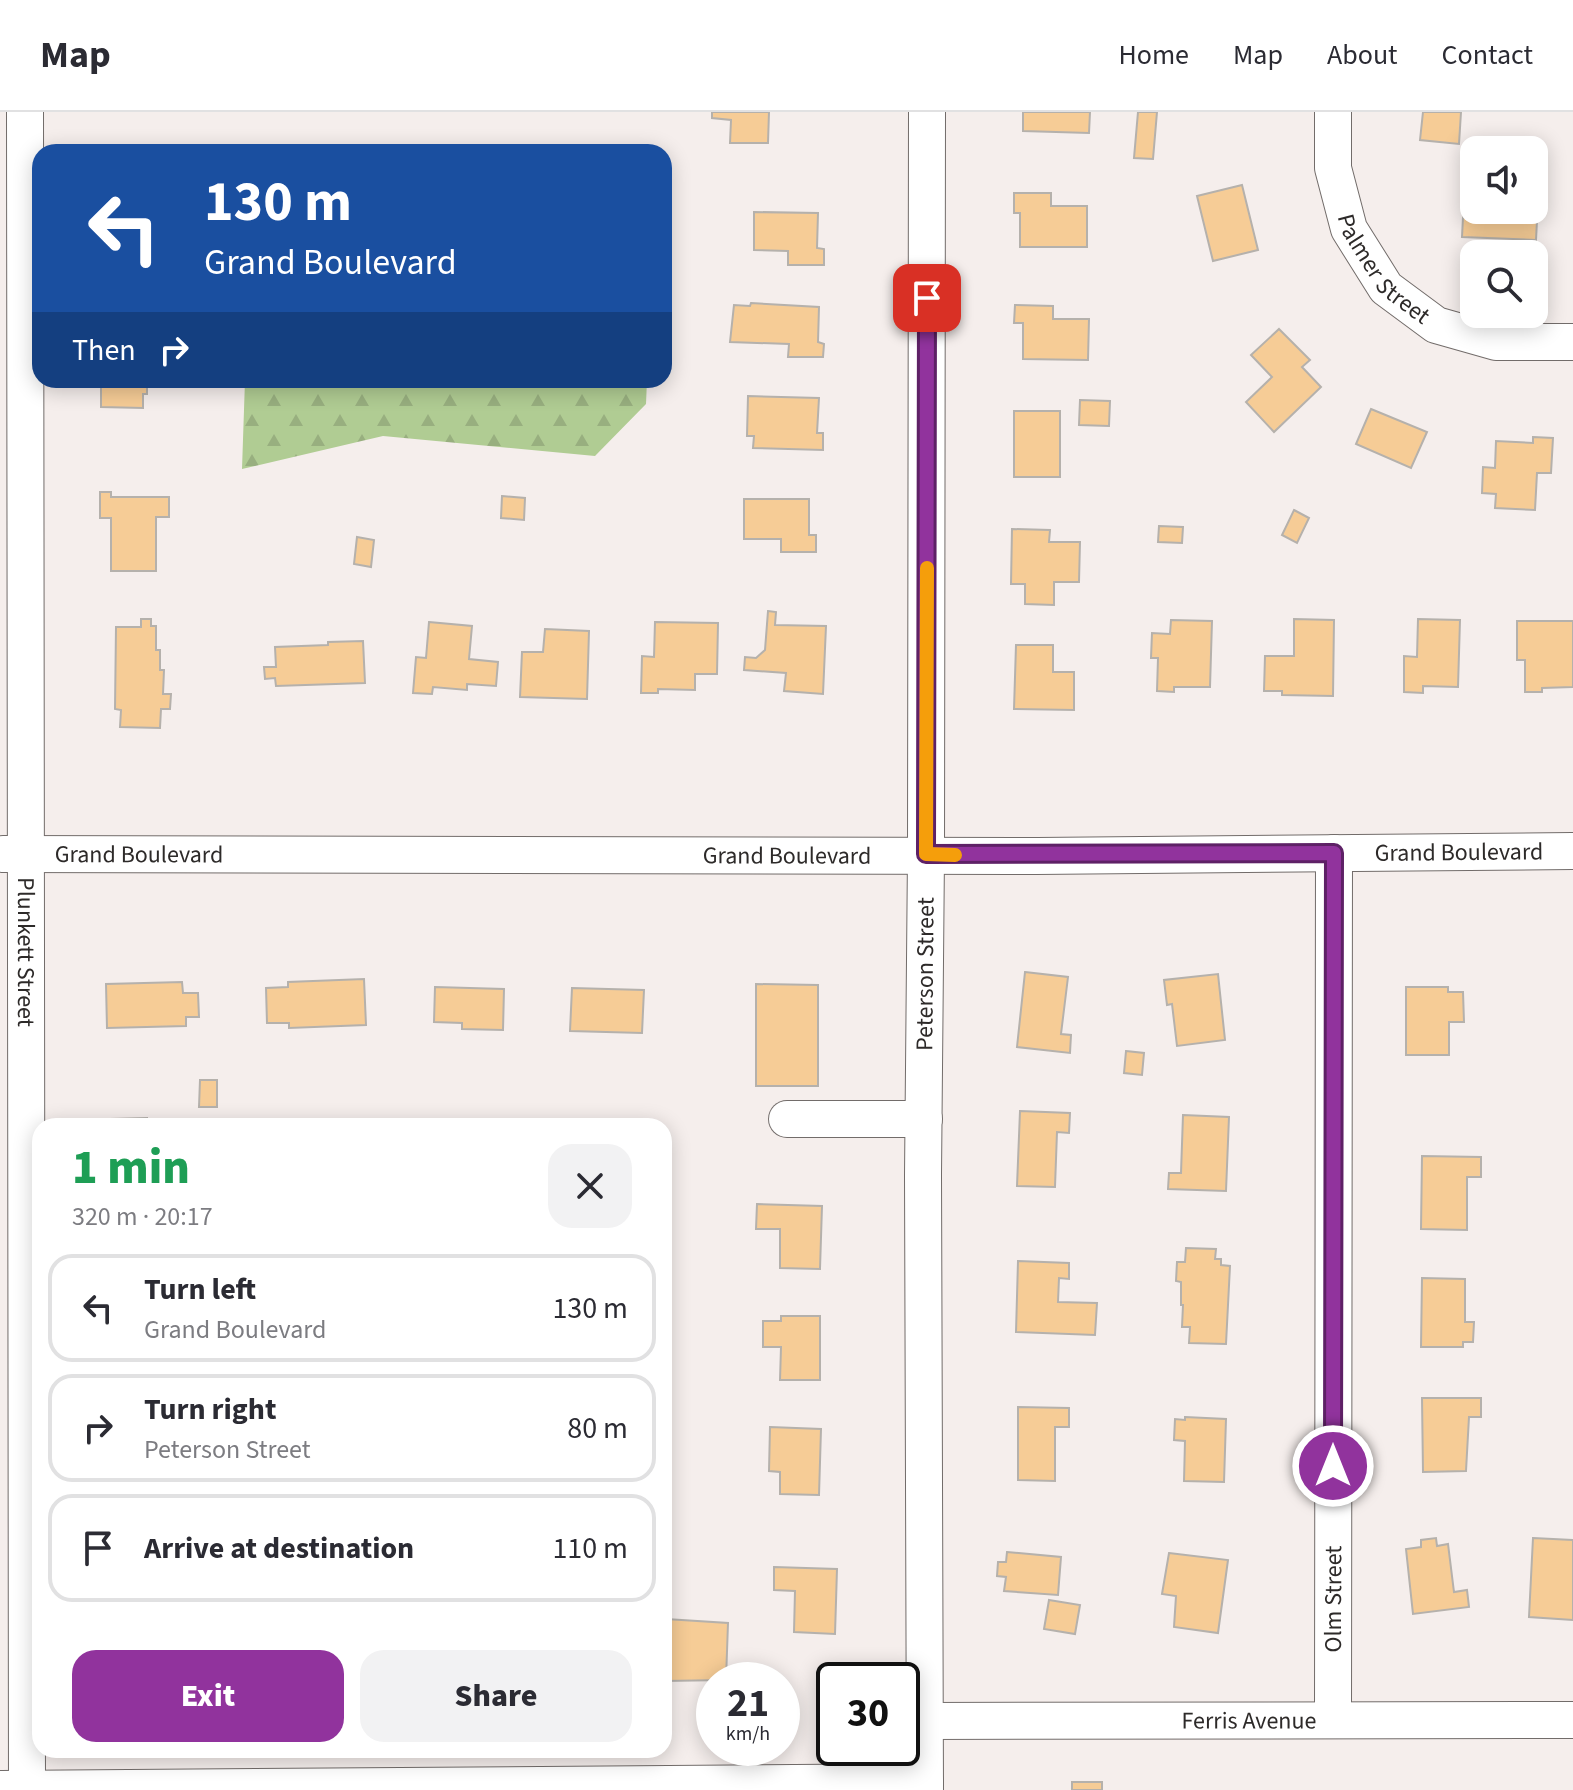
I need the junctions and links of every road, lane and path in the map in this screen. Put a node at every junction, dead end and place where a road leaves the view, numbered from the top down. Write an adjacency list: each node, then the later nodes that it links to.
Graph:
1 (25, 112): 7 (street, Plunkett Street)
2 (927, 112): 8 (street, Peterson Street)
3 (1333, 112): 4 (street, Palmer Street)
4 (1573, 342)
5 (1573, 851): 6 (street, Grand Boulevard)
6 (1334, 853): 8 (street, Grand Boulevard); 11 (street, Olm Street)
7 (12, 854): 8 (street, Grand Boulevard); 16 (street, Plunkett Street)
8 (926, 854): 10 (street, Peterson Street)
9 (787, 1119): 10 (street)
10 (924, 1119): 13 (street, Peterson Street)
11 (1333, 1719): 12 (street, Ferris Avenue); 13 (street, Ferris Avenue)
12 (1573, 1720)
13 (925, 1721): 14 (street, Peterson Street)
14 (925, 1786): 16 (street)
15 (0, 1789): 16 (street)
16 (27, 1790)

